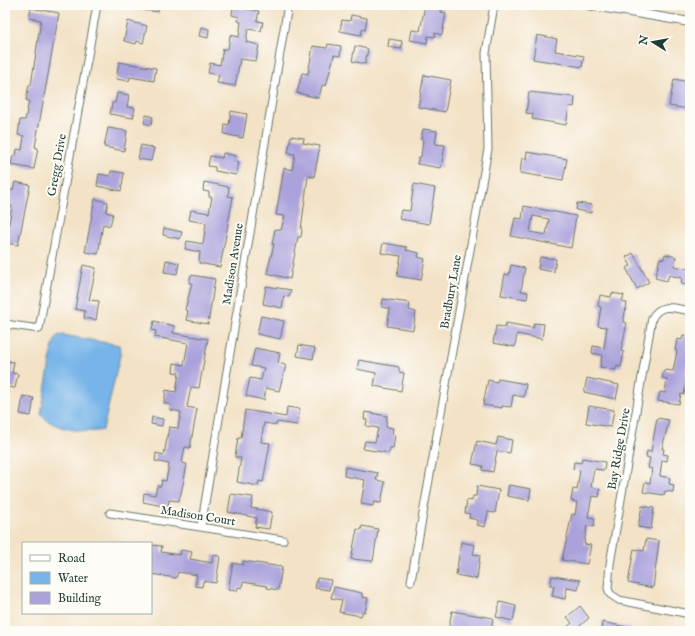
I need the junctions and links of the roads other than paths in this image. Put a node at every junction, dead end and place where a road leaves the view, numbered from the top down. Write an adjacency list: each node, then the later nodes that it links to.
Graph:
1 (97, 5): 7 (street, Gregg Drive)
2 (288, 5): 9 (street, Madison Avenue)
3 (494, 5): 11 (street, Bradbury Lane)
4 (588, 5): 5 (street)
5 (690, 22)
6 (690, 311): 12 (street, Bay Ridge Drive)
7 (5, 324)
8 (110, 513): 9 (street, Madison Court)
9 (201, 527): 10 (street, Madison Court)
10 (283, 540)
11 (411, 581)
12 (690, 614)

